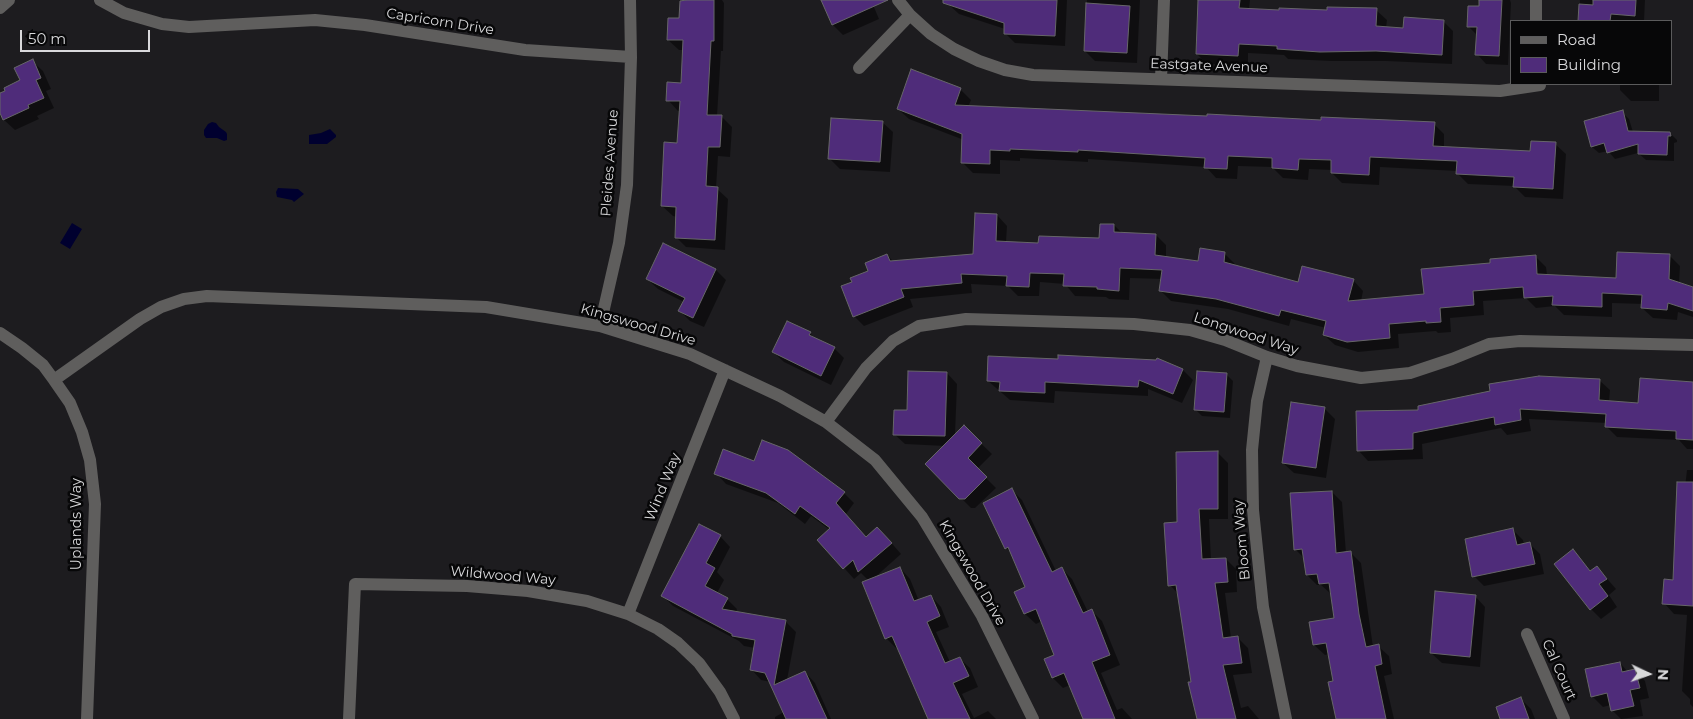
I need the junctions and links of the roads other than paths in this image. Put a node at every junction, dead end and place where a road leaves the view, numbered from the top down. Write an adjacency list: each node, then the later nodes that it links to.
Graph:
1 (9, 0): 7 (street)
2 (100, 0): 10 (street, Capricorn Drive)
3 (630, 0): 10 (street, Pleides Avenue)
4 (898, 0): 8 (street, Eastgate Avenue)
5 (1164, 0): 12 (street)
6 (1536, 0): 9 (street)
7 (0, 8)
8 (910, 15): 11 (street); 12 (street, Eastgate Avenue)
9 (1536, 20)
10 (631, 57): 14 (street, Pleides Avenue)
11 (859, 68)
12 (1161, 79): 13 (street, Eastgate Avenue)
13 (1540, 85)
14 (600, 326): 18 (street, Kingswood Drive); 19 (street, Kingswood Drive)
15 (0, 333): 19 (street, Uplands Way)
16 (1693, 345): 17 (street, Longwood Way)
17 (1267, 357): 20 (street, Longwood Way); 27 (street, Bloom Way)
18 (725, 370): 20 (street, Kingswood Drive); 21 (street, Wind Way)
19 (54, 380): 23 (street, Uplands Way)
20 (826, 422): 26 (street, Kingswood Drive)
21 (628, 614): 24 (street, Wildwood Way); 25 (street, Wildwood Way)
22 (1527, 634): 28 (street, Cal Court)
23 (87, 719)
24 (349, 719)
25 (734, 719)
26 (1033, 719)
27 (1286, 719)
28 (1564, 719)

